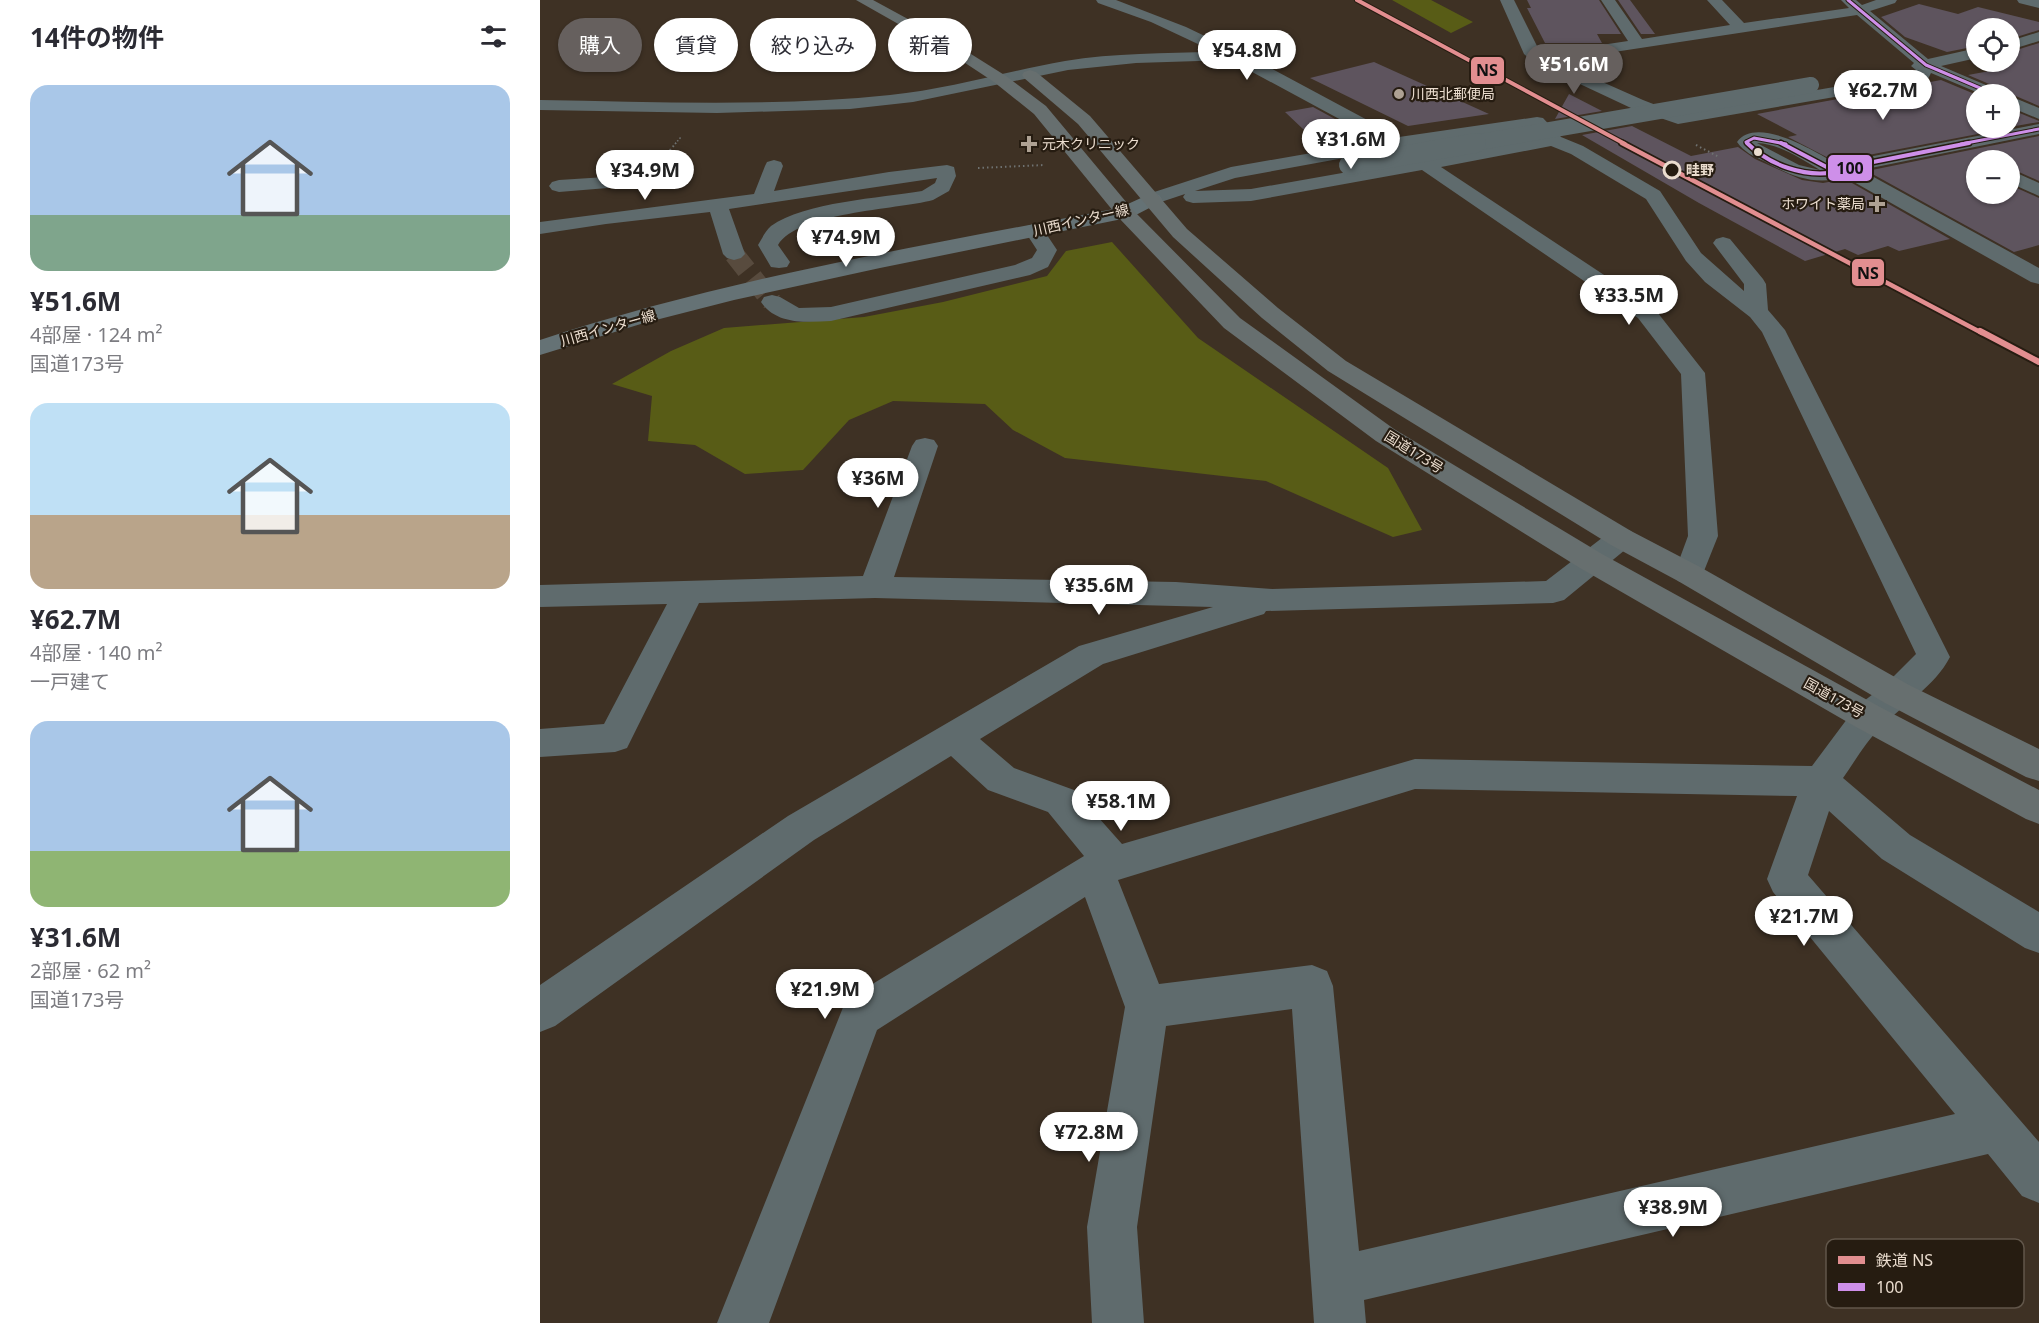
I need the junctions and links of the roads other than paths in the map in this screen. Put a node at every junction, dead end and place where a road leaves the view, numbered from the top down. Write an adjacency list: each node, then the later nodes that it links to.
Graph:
1 (863, 0): 24 (highway, 国道173号)
2 (891, 0): 23 (highway, 国道173号)
3 (1102, 0): 13 (street)
4 (1157, 0): 13 (street)
5 (1507, 0): 20 (street)
6 (1608, 0): 16 (street)
7 (1714, 0): 14 (street)
8 (1848, 0): 12 (street)
9 (1890, 0): 12 (street)
10 (2024, 0): 11 (street)
11 (2039, 4)
12 (1860, 10): 14 (street); 22 (street)
13 (1148, 16): 18 (street)
14 (1740, 27): 16 (street)
15 (2039, 36): 17 (street)
16 (1637, 43): 20 (street)
17 (2020, 43)
18 (1233, 56): 23 (street); 33 (street)
19 (1966, 56): 22 (street)
20 (1538, 59): 27 (street)
21 (1898, 62): 22 (street)
22 (1926, 65): 25 (street); 26 (street); 27 (street)
23 (1028, 73): 24 (street); 45 (highway, 国道173号)
24 (1000, 79): 28 (street); 47 (highway, 国道173号)
25 (1816, 79): 27 (street); 45 (street, bridge)
26 (1971, 84)
27 (1637, 104)
28 (540, 105)
29 (2020, 105): 30 (street)
30 (2039, 114)
31 (2039, 129): 34 (street)
32 (1555, 141): 33 (street); 37 (street); 59 (street)
33 (1398, 143): 37 (street); 45 (street)
34 (1949, 147): 35 (street); 39 (street)
35 (1966, 155)
36 (651, 162): 40 (street)
37 (1425, 164): 45 (street); 64 (street)
38 (774, 166): 44 (street)
39 (1842, 171): 39 (street); 55 (street)
40 (637, 181): 42 (street); 48 (street)
41 (2020, 181): 43 (street)
42 (559, 186)
43 (2039, 190)
44 (762, 198): 46 (street); 54 (street)
45 (1152, 199): 47 (main road, 川西インター線); 62 (highway, 国道173号)
46 (718, 205): 48 (street); 54 (street)
47 (1118, 205): 49 (main road, 川西インター線); 51 (main road, 川西インター線); 63 (highway, 国道173号)
48 (610, 216): 50 (street)
49 (949, 227)
50 (540, 228)
51 (1034, 230): 57 (street); 60 (main road, 川西インター線)
52 (1723, 243): 59 (street)
53 (801, 257): 54 (main road)
54 (750, 265)
55 (2039, 277)
56 (674, 288): 58 (main road, 川西インター線)
57 (772, 302)
58 (618, 303)
59 (1758, 312): 69 (street)
60 (540, 348)
61 (925, 446): 65 (street)
62 (1621, 538): 63 (street); 64 (highway, 国道173号)
63 (1591, 561): 68 (street); 69 (highway, 国道173号)
64 (1689, 574): 69 (highway, 国道173号)
65 (875, 587): 66 (street); 68 (street)
66 (689, 592): 67 (street); 71 (street)
67 (540, 596)
68 (1272, 600): 70 (street)
69 (1883, 706): 72 (highway, 国道173号); 73 (street); 74 (highway, 国道173号)
70 (955, 738): 75 (street); 78 (street)
71 (540, 742)
72 (2039, 766)
73 (1821, 781): 75 (street); 76 (street); 79 (street)
74 (2039, 808)
75 (1105, 867): 77 (street); 82 (street)
76 (2039, 934)
77 (1148, 1007): 81 (street); 83 (street)
78 (540, 1011)
79 (1994, 1129): 80 (street); 81 (street)
80 (2039, 1179)
81 (1339, 1302)
82 (743, 1323)
83 (1118, 1323)

